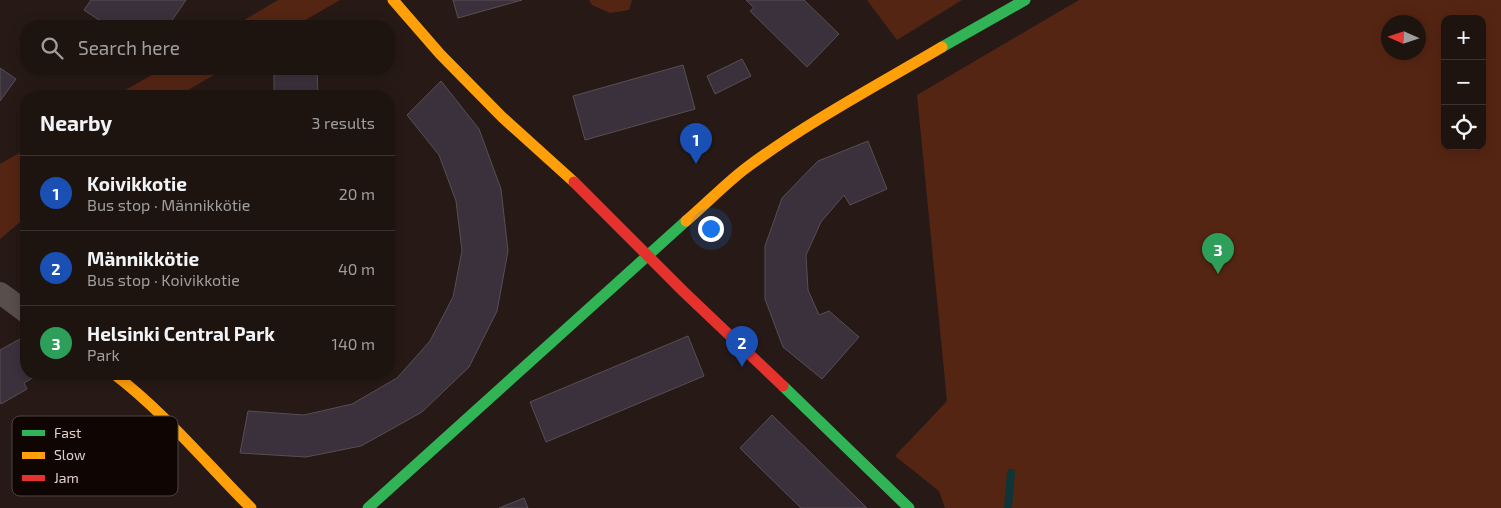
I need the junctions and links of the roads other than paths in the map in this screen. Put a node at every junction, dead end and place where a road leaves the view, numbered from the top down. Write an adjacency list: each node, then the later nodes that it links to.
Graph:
1 (393, 0): 3 (street)
2 (1025, 0): 3 (street)
3 (648, 255): 10 (street); 11 (street)
4 (0, 294): 5 (street)
5 (20, 308)
6 (123, 380): 7 (street)
7 (162, 416)
8 (178, 431): 9 (street)
9 (251, 508)
10 (368, 508)
11 (909, 508)

